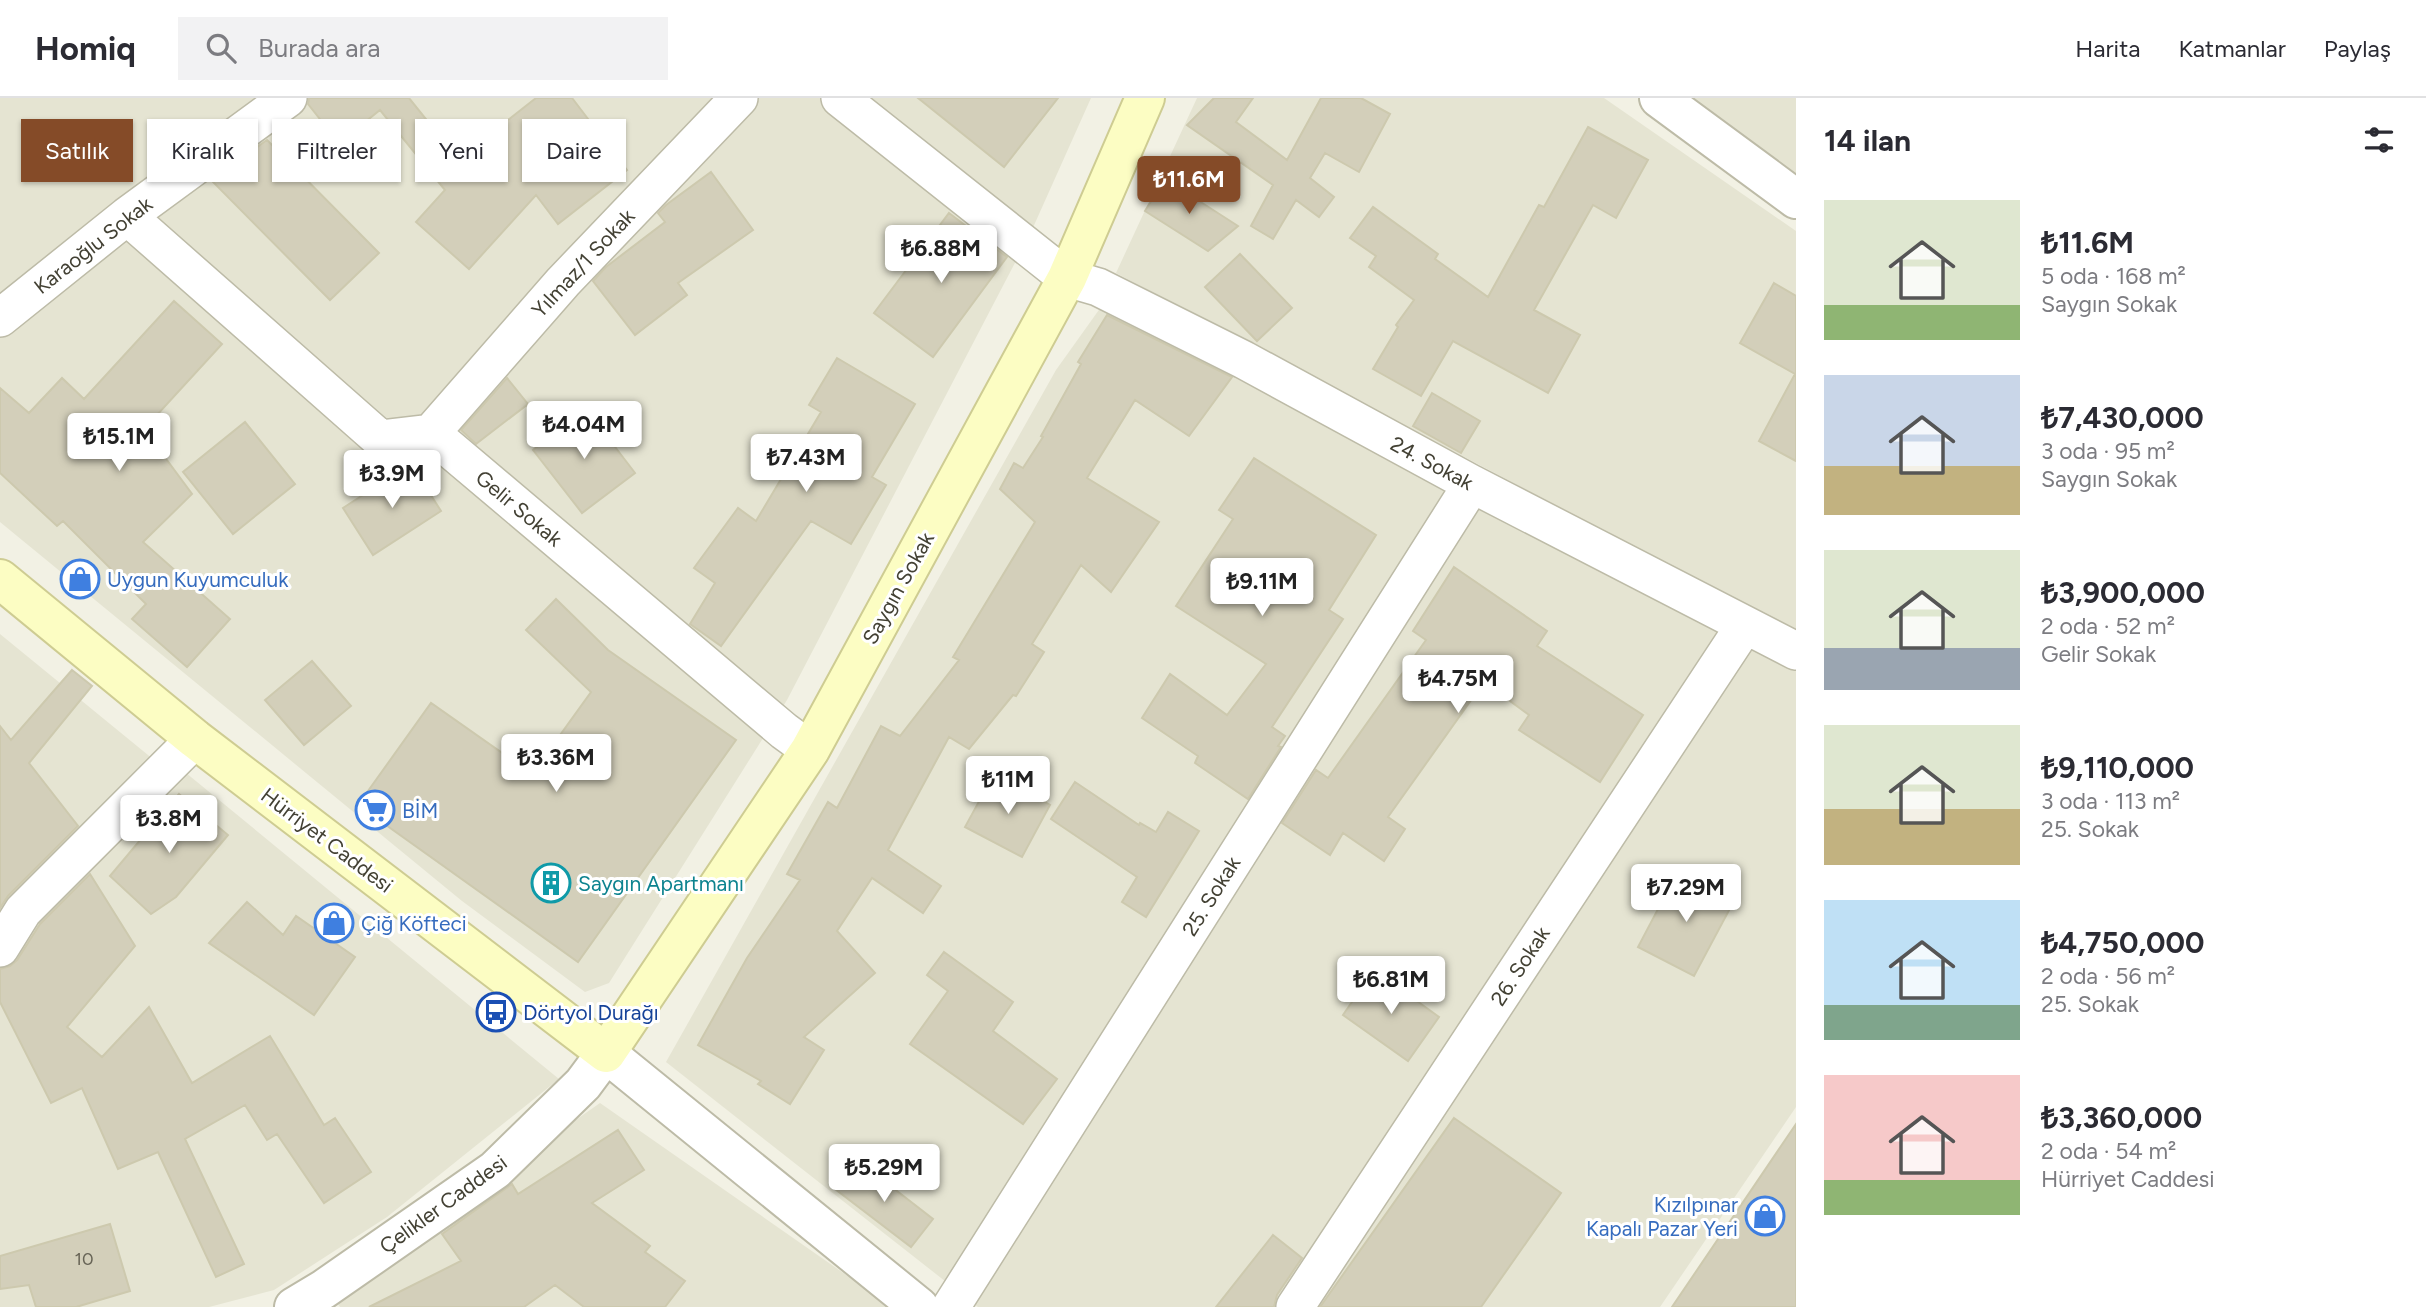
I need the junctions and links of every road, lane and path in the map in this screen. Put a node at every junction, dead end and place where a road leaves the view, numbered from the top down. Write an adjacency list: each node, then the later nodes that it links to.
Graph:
1 (288, 98): 7 (street, Karaoğlu Sokak)
2 (740, 98): 10 (street, Yılmaz/1 Sokak)
3 (840, 98): 8 (street)
4 (1145, 98): 8 (main road, Saygın Sokak)
5 (1658, 98): 6 (street)
6 (1796, 199)
7 (127, 216): 9 (street, Karaoğlu Sokak); 10 (street)
8 (1067, 278): 11 (street, 24. Sokak); 16 (main road, Saygın Sokak)
9 (0, 318)
10 (431, 433): 16 (street, Gelir Sokak)
11 (1472, 484): 13 (street, 24. Sokak); 21 (street, 25. Sokak)
12 (0, 579): 15 (main road, Hürriyet Caddesi)
13 (1745, 625): 14 (street, 24. Sokak); 22 (street, 26. Sokak)
14 (1796, 651)
15 (195, 739): 17 (street); 18 (main road, Hürriyet Caddesi)
16 (810, 750): 18 (main road, Saygın Sokak)
17 (0, 948)
18 (606, 1053): 19 (street, Çelikler Caddesi); 20 (street, Hürriyet Caddesi)
19 (318, 1301)
20 (919, 1307)
21 (951, 1307)
22 (1295, 1307)

